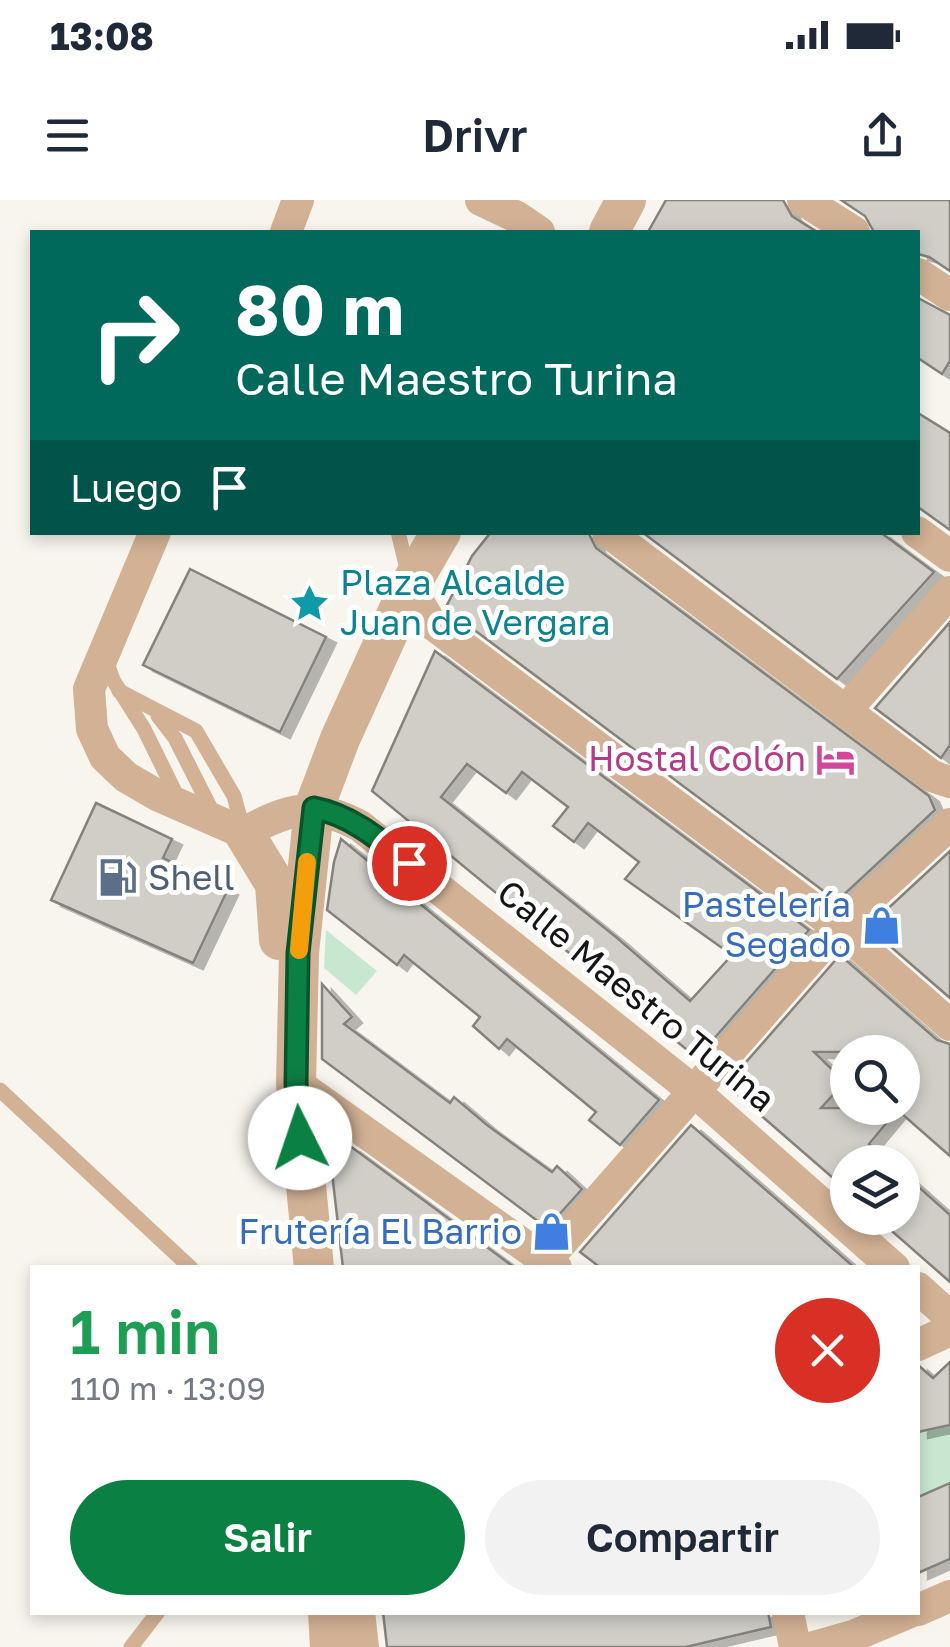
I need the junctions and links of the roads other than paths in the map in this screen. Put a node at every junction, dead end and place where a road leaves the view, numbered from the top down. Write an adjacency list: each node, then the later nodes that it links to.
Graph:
1 (298, 200): 5 (street)
2 (481, 200): 6 (street)
3 (626, 200): 7 (street)
4 (803, 200): 8 (street)
5 (287, 230)
6 (536, 230)
7 (610, 230)
8 (851, 230)
9 (920, 275): 10 (street)
10 (950, 294)
11 (920, 534): 16 (street)
12 (155, 535): 19 (street)
13 (399, 535): 17 (lane)
14 (439, 535): 17 (street)
15 (612, 535): 22 (street)
16 (950, 556)
17 (409, 587): 25 (street); 28 (street)
18 (950, 592): 22 (street)
19 (103, 653): 20 (lane); 24 (street)
20 (119, 691): 21 (lane); 24 (lane)
21 (152, 709): 27 (lane); 27 (lane)
22 (845, 711): 23 (street)
23 (950, 782)
24 (184, 806): 27 (street)
25 (314, 808): 27 (street); 30 (street); 32 (street, Calle Maestro Turina)
26 (950, 824): 28 (street)
27 (230, 826): 34 (street)
28 (838, 928): 29 (street); 32 (street)
29 (950, 1025)
30 (296, 1083): 35 (street); 36 (street)
31 (0, 1090): 33 (lane)
32 (695, 1092): 36 (street); 37 (street, Calle Maestro Turina)
33 (188, 1265)
34 (293, 1265)
35 (314, 1265)
36 (547, 1265)
37 (891, 1265)
38 (920, 1290): 39 (street)
39 (950, 1317)
40 (950, 1330): 41 (street)
41 (920, 1344)
42 (950, 1596): 43 (street)
43 (920, 1609)
44 (156, 1615): 49 (lane)
45 (328, 1615): 50 (street)
46 (356, 1615): 51 (street)
47 (789, 1615): 52 (street)
48 (903, 1615): 53 (street)
49 (131, 1647)
50 (330, 1647)
51 (359, 1647)
52 (796, 1647)
53 (814, 1647)

